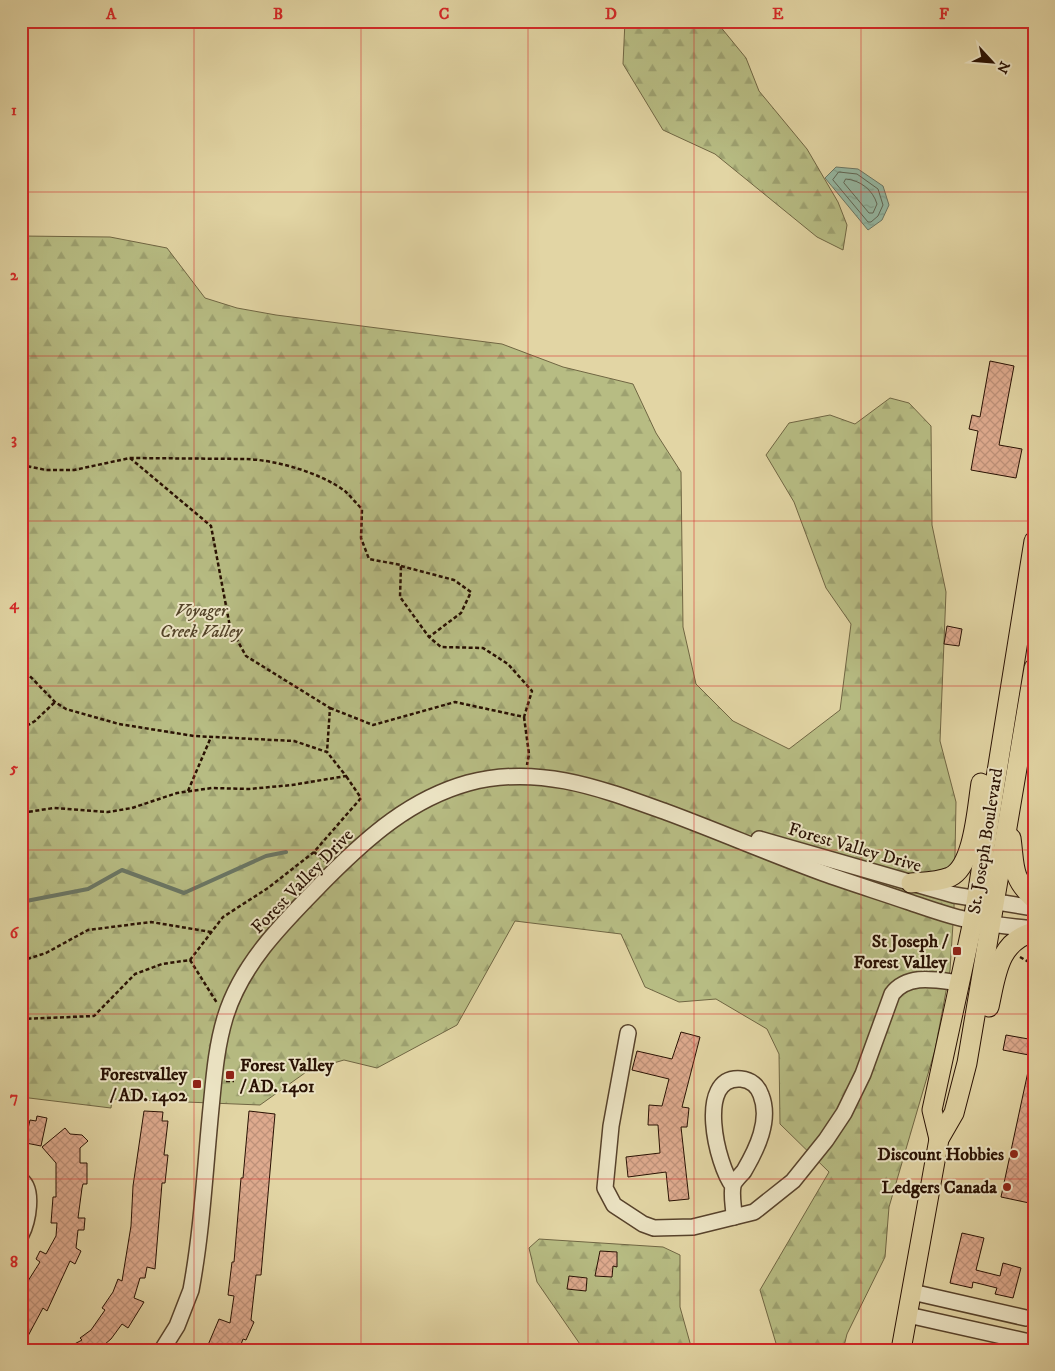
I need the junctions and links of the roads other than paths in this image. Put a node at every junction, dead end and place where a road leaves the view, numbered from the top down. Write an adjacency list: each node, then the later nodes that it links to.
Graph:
1 (1034, 531): 6 (main road)
2 (1034, 541): 7 (main road, St. Joseph Boulevard)
3 (1034, 668): 4 (main road, St. Joseph Boulevard)
4 (1008, 816): 8 (main road); 9 (main road, St. Joseph Boulevard)
5 (704, 826): 6 (street, Forest Valley Drive); 11 (street, Forest Valley Drive); 26 (street, Forest Valley Drive)
6 (911, 883): 7 (street, Forest Valley Drive)
7 (976, 899): 9 (street, Forest Valley Drive); 11 (main road, St. Joseph Boulevard)
8 (1034, 899)
9 (995, 903): 10 (street, Forest Valley Drive); 12 (main road, St. Joseph Boulevard)
10 (1034, 908)
11 (973, 921): 12 (street, Forest Valley Drive); 14 (main road, St. Joseph Boulevard)
12 (992, 924): 13 (street, Forest Valley Drive); 16 (main road, St. Joseph Boulevard)
13 (1034, 931): 16 (main road)
14 (960, 983): 17 (main road, St. Joseph Boulevard); 20 (street)
15 (628, 1033): 20 (street)
16 (967, 1063): 17 (main road, St. Joseph Boulevard)
17 (939, 1139): 22 (main road, St. Joseph Boulevard)
18 (21, 1180): 21 (street)
19 (733, 1186): 19 (street); 20 (street)
20 (734, 1217)
21 (21, 1235)
22 (912, 1292): 23 (main road, St. Joseph Boulevard); 24 (street)
23 (908, 1316): 25 (street); 27 (main road, St. Joseph Boulevard)
24 (1026, 1318)
25 (1029, 1344)
26 (162, 1350)
27 (901, 1350)

